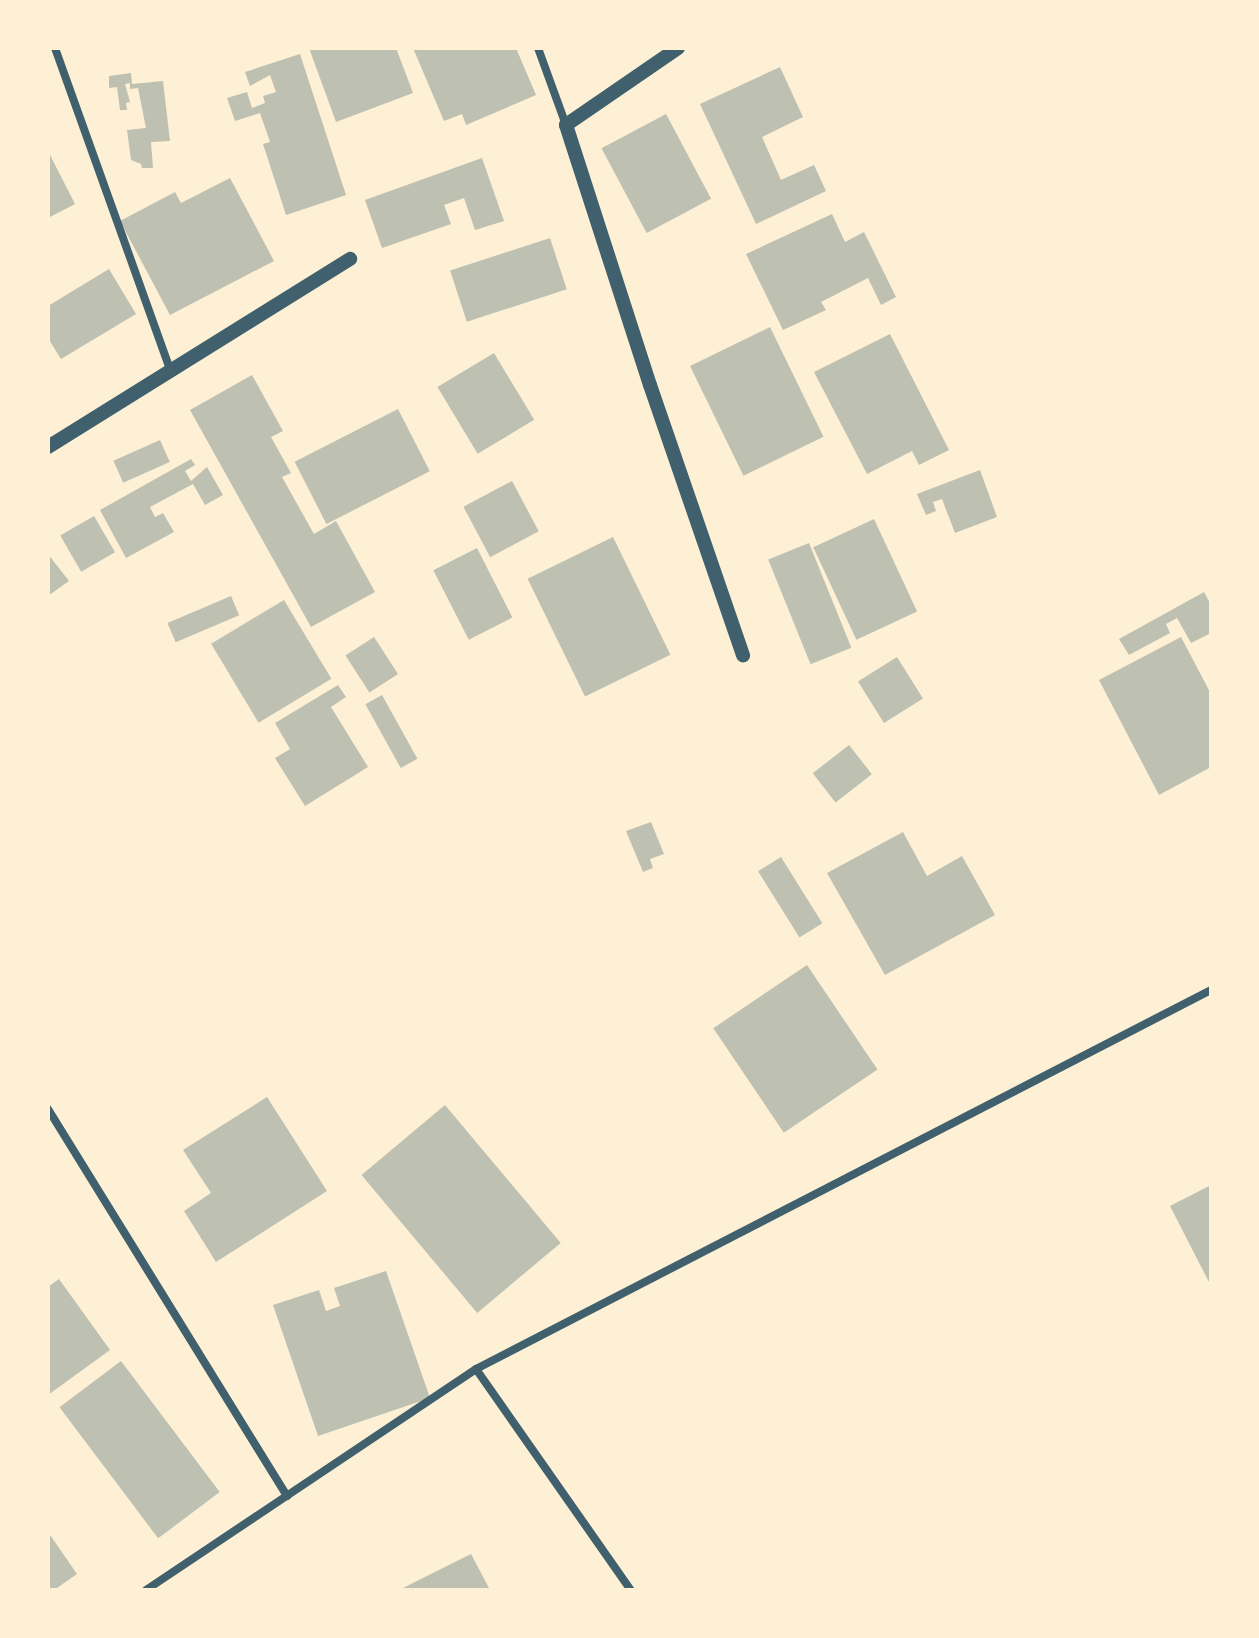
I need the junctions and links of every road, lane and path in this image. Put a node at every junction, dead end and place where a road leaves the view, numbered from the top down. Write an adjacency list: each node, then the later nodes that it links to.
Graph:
1 (55, 48): 6 (street)
2 (538, 48): 4 (street)
3 (678, 48): 4 (street)
4 (566, 125): 8 (street)
5 (350, 259): 6 (street)
6 (170, 369): 7 (street)
7 (48, 447)
8 (743, 655)
9 (1211, 990): 11 (street)
10 (48, 1109): 12 (street)
11 (476, 1369): 12 (street); 14 (street)
12 (287, 1496): 13 (street)
13 (146, 1590)
14 (631, 1590)

